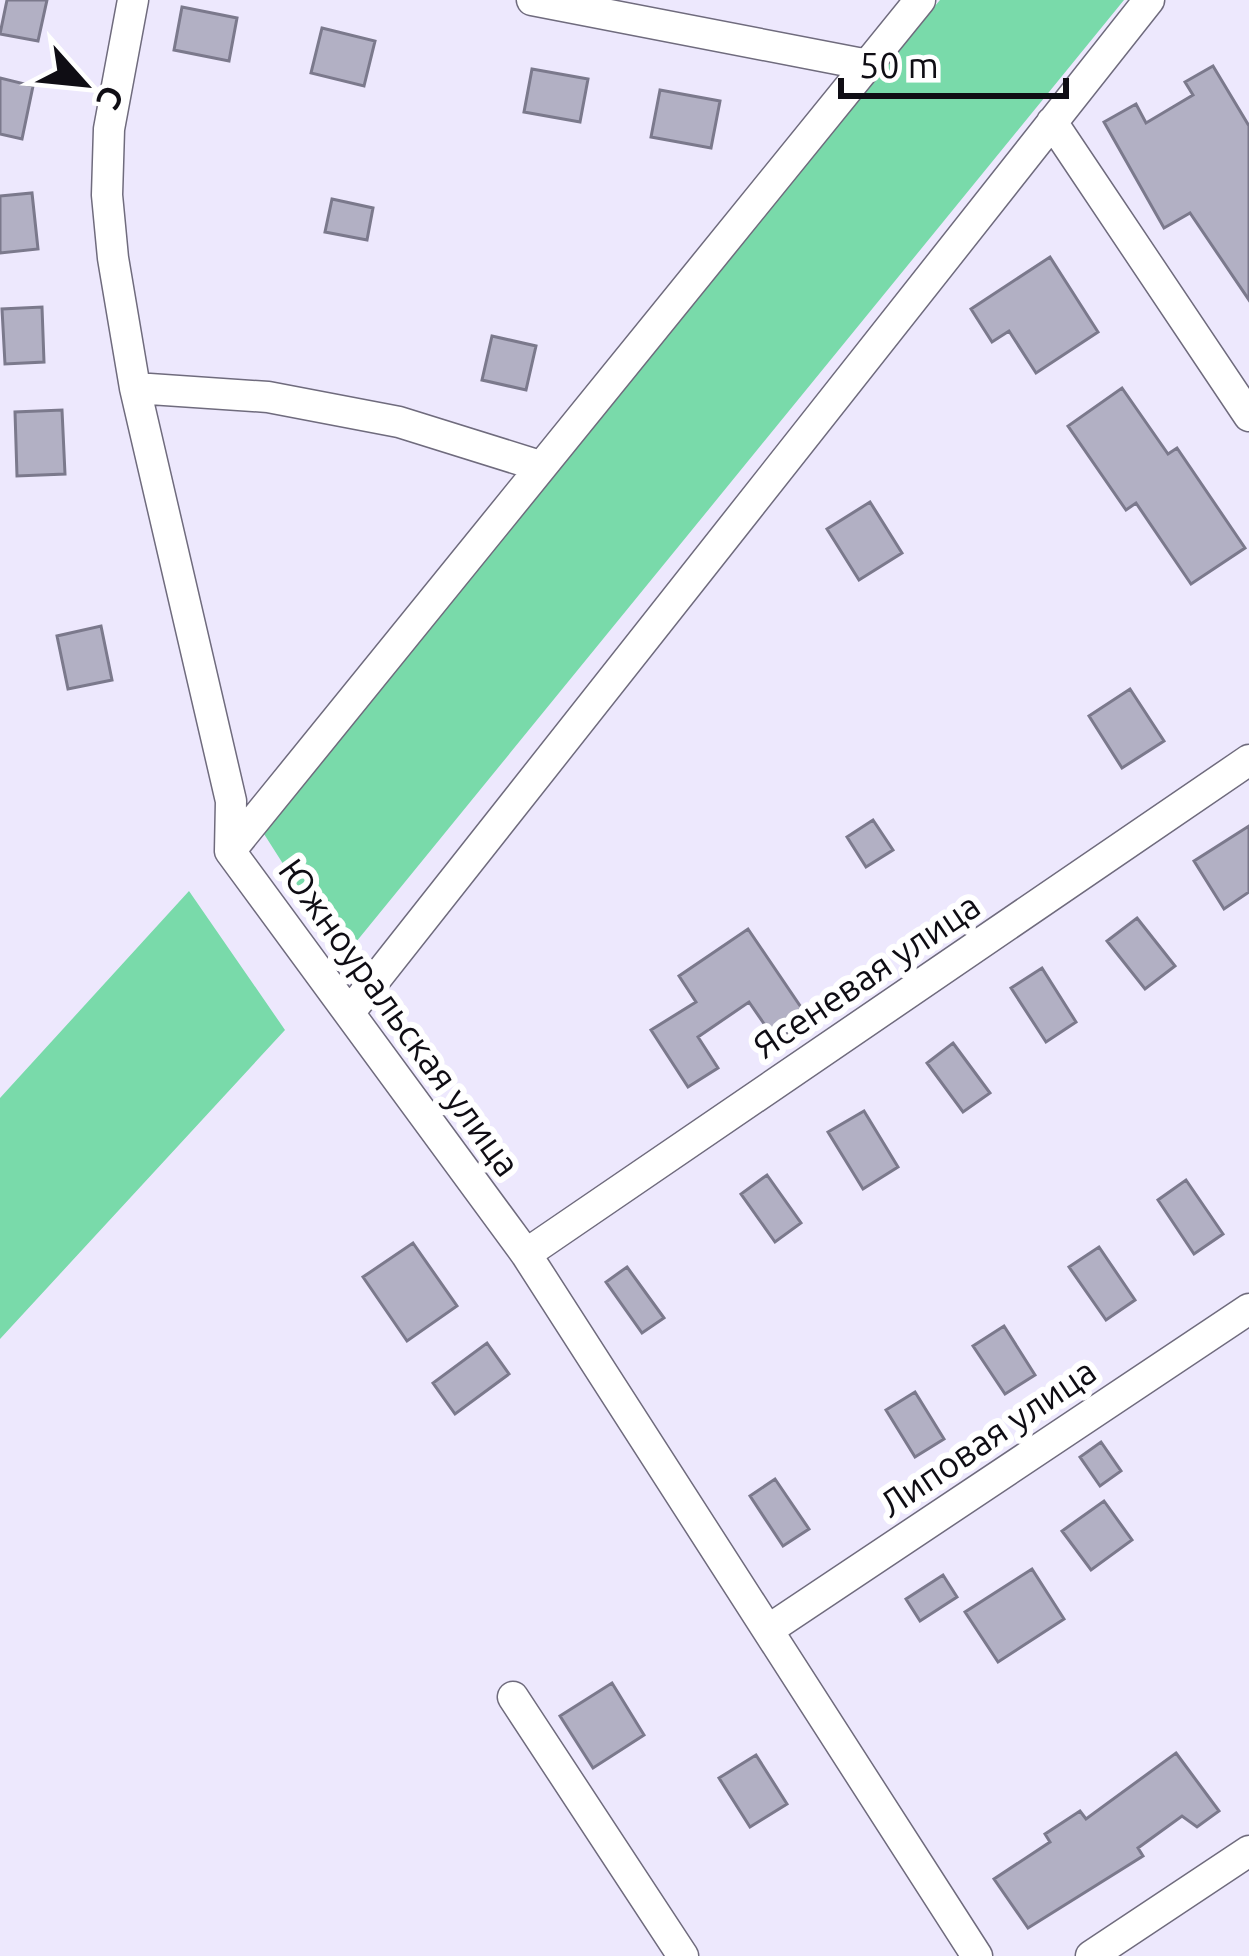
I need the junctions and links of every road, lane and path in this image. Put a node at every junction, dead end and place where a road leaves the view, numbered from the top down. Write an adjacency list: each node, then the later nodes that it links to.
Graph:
1 (133, 0): 7 (street, Южноуральская улица)
2 (532, 0): 5 (street)
3 (920, 0): 5 (street)
4 (1149, 0): 6 (street)
5 (868, 65): 9 (street)
6 (1052, 122): 8 (street); 12 (street)
7 (135, 388): 9 (street); 11 (street, Южноуральская улица)
8 (1249, 416)
9 (540, 466): 11 (street)
10 (1249, 760): 13 (street, Ясеневая улица)
11 (230, 851): 12 (street, Южноуральская улица)
12 (349, 1013): 13 (street, Южноуральская улица)
13 (526, 1254): 15 (street, Южноуральская улица)
14 (1249, 1309): 15 (street, Липовая улица)
15 (768, 1630): 19 (street, Южноуральская улица)
16 (513, 1697): 18 (street)
17 (1249, 1851): 20 (street)
18 (683, 1956)
19 (977, 1956)
20 (1091, 1956)

